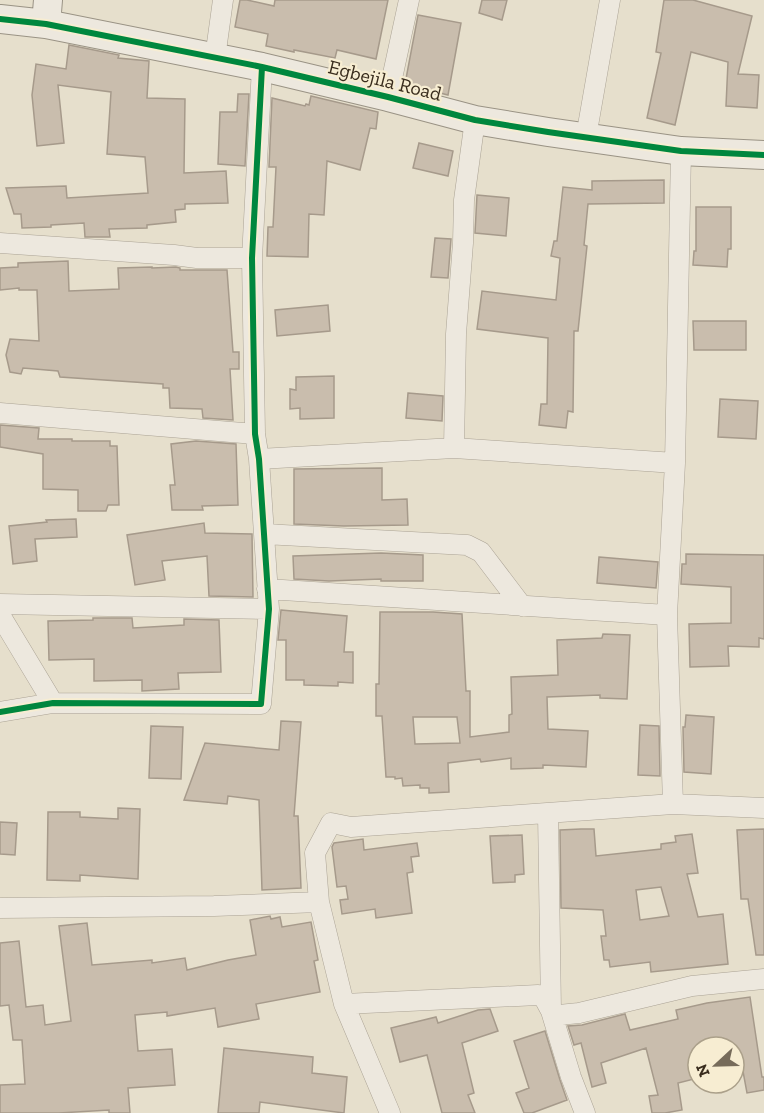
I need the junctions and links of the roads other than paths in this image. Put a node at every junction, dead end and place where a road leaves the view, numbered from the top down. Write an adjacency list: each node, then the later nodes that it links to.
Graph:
1 (223, 0): 6 (street)
2 (409, 0): 8 (street)
3 (610, 0): 10 (street)
4 (47, 12): 5 (street, Egbejila Road); 6 (street, Egbejila Road)
5 (0, 19)
6 (215, 58): 7 (street, Egbejila Road)
7 (262, 67): 8 (street, Egbejila Road); 14 (street)
8 (388, 97): 9 (street, Egbejila Road)
9 (475, 120): 10 (street, Egbejila Road); 17 (street)
10 (586, 137): 11 (street, Egbejila Road)
11 (681, 151): 12 (street, Egbejila Road); 19 (street)
12 (764, 155)
13 (0, 243): 14 (street)
14 (252, 258): 16 (street)
15 (0, 412): 16 (street)
16 (255, 434): 18 (street)
17 (454, 448): 18 (street); 19 (street)
18 (259, 459): 20 (street)
19 (675, 463): 25 (street)
20 (264, 534): 21 (street); 23 (street)
21 (268, 599): 22 (street); 23 (street); 26 (street)
22 (0, 604)
23 (522, 606): 25 (street)
24 (0, 615): 26 (street)
25 (667, 615): 28 (street)
26 (53, 703): 27 (street)
27 (0, 712)
28 (673, 804): 29 (street); 30 (street)
29 (764, 808)
30 (548, 813): 31 (street); 35 (street)
31 (319, 903): 32 (street); 34 (street)
32 (0, 908)
33 (764, 979): 35 (street)
34 (344, 1004): 35 (street); 36 (street)
35 (551, 1011): 37 (street)
36 (390, 1113)
37 (585, 1113)

